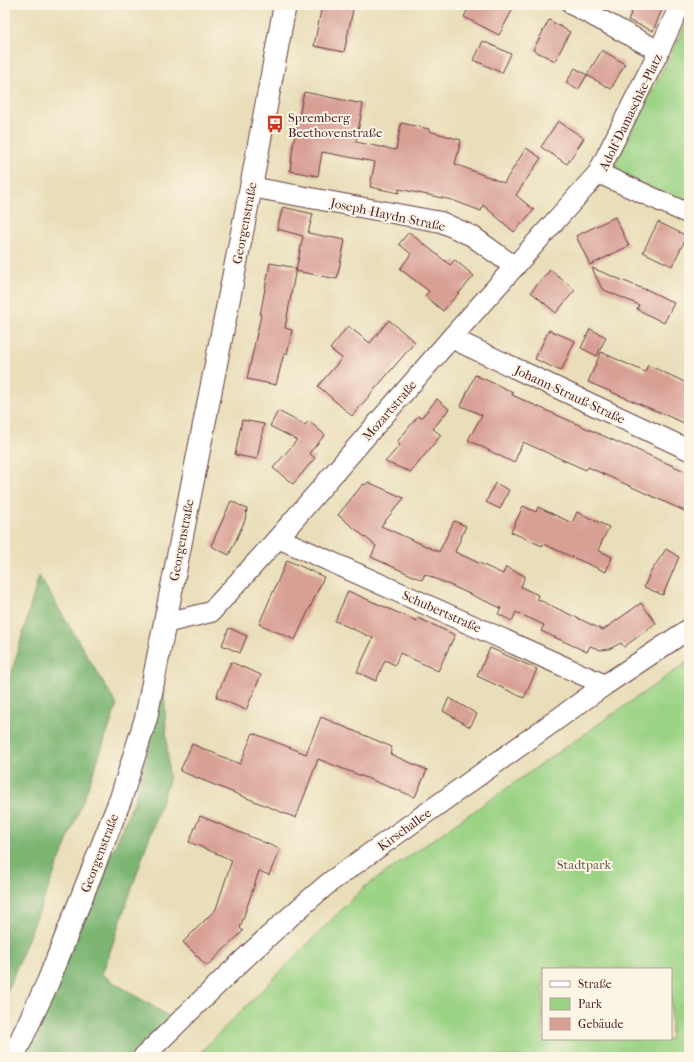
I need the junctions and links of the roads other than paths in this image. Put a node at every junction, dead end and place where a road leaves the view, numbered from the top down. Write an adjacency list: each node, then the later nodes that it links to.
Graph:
1 (285, 5): 6 (main road, Georgenstraße)
2 (573, 5): 4 (street)
3 (680, 5): 4 (street, Adolf-Damaschke-Platz)
4 (659, 51): 5 (street, Adolf-Damaschke-Platz)
5 (598, 174): 7 (street, Adolf-Damaschke-Platz); 8 (street, Mozartstraße)
6 (251, 187): 8 (street, Joseph-Haydn-Straße); 12 (main road, Georgenstraße)
7 (689, 214)
8 (515, 267): 9 (street, Mozartstraße)
9 (451, 338): 10 (street, Johann-Strauß-Straße); 11 (street, Mozartstraße)
10 (689, 450)
11 (278, 538): 12 (street, Mozartstraße); 14 (street, Schubertstraße)
12 (165, 623): 15 (main road, Georgenstraße)
13 (689, 629): 14 (street, Kirschallee)
14 (605, 685): 16 (street, Kirschallee)
15 (13, 1057)
16 (143, 1057)

